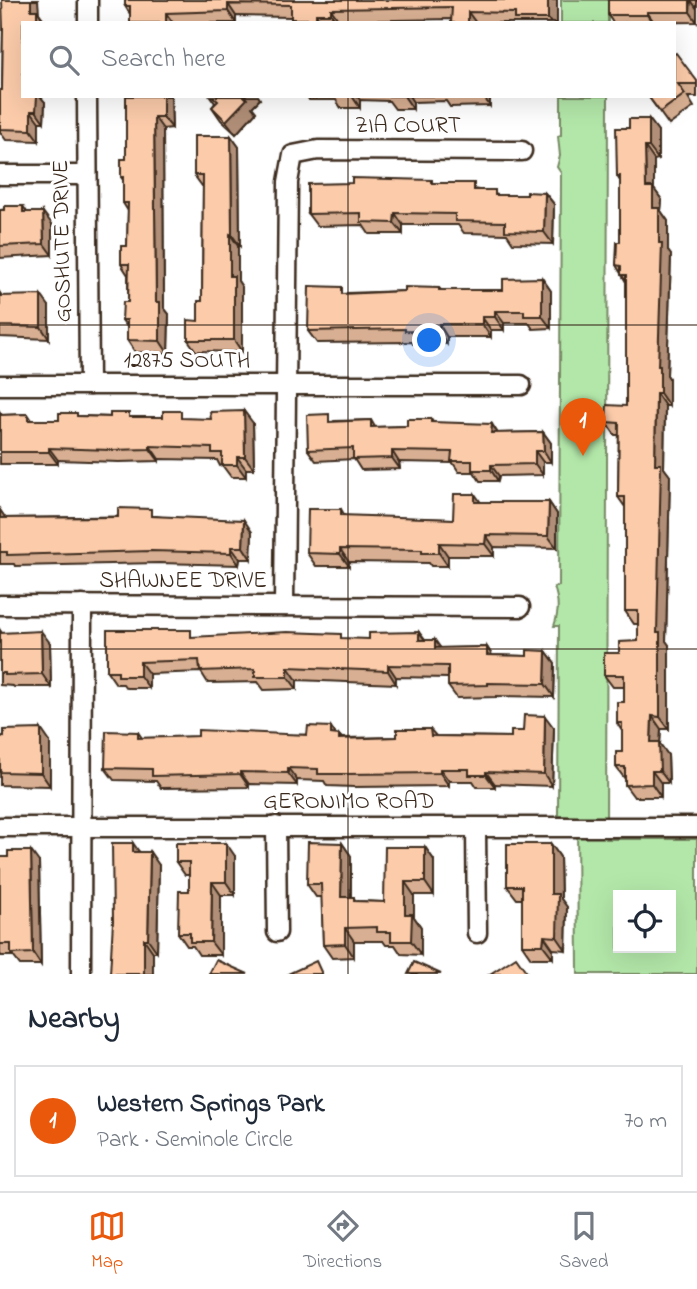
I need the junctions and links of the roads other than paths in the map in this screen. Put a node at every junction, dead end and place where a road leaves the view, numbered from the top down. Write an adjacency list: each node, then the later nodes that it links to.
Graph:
1 (88, 0): 2 (street)
2 (88, 21)
3 (87, 98): 7 (street, GOSHUTE DRIVE)
4 (522, 151): 5 (street, ZIA COURT)
5 (293, 155): 11 (street, SHAWNEE DRIVE)
6 (0, 175): 7 (street)
7 (86, 175): 9 (street, GOSHUTE DRIVE)
8 (0, 385): 9 (street, 12875 SOUTH)
9 (89, 385): 11 (street, 12875 SOUTH)
10 (521, 385): 11 (street, 12875 SOUTH)
11 (285, 386): 14 (street, SHAWNEE DRIVE)
12 (0, 605): 13 (street)
13 (82, 605): 14 (street, SHAWNEE DRIVE); 18 (street, SHAWNEE DRIVE)
14 (284, 606): 15 (street)
15 (520, 607)
16 (276, 826): 18 (street, GERONIMO ROAD); 20 (street, GERONIMO ROAD); 21 (street)
17 (0, 827): 18 (street, GERONIMO ROAD)
18 (81, 827): 23 (street, SHAWNEE DRIVE)
19 (697, 827): 20 (street, GERONIMO ROAD)
20 (475, 828): 22 (street)
21 (277, 932)
22 (477, 933)
23 (81, 974)

